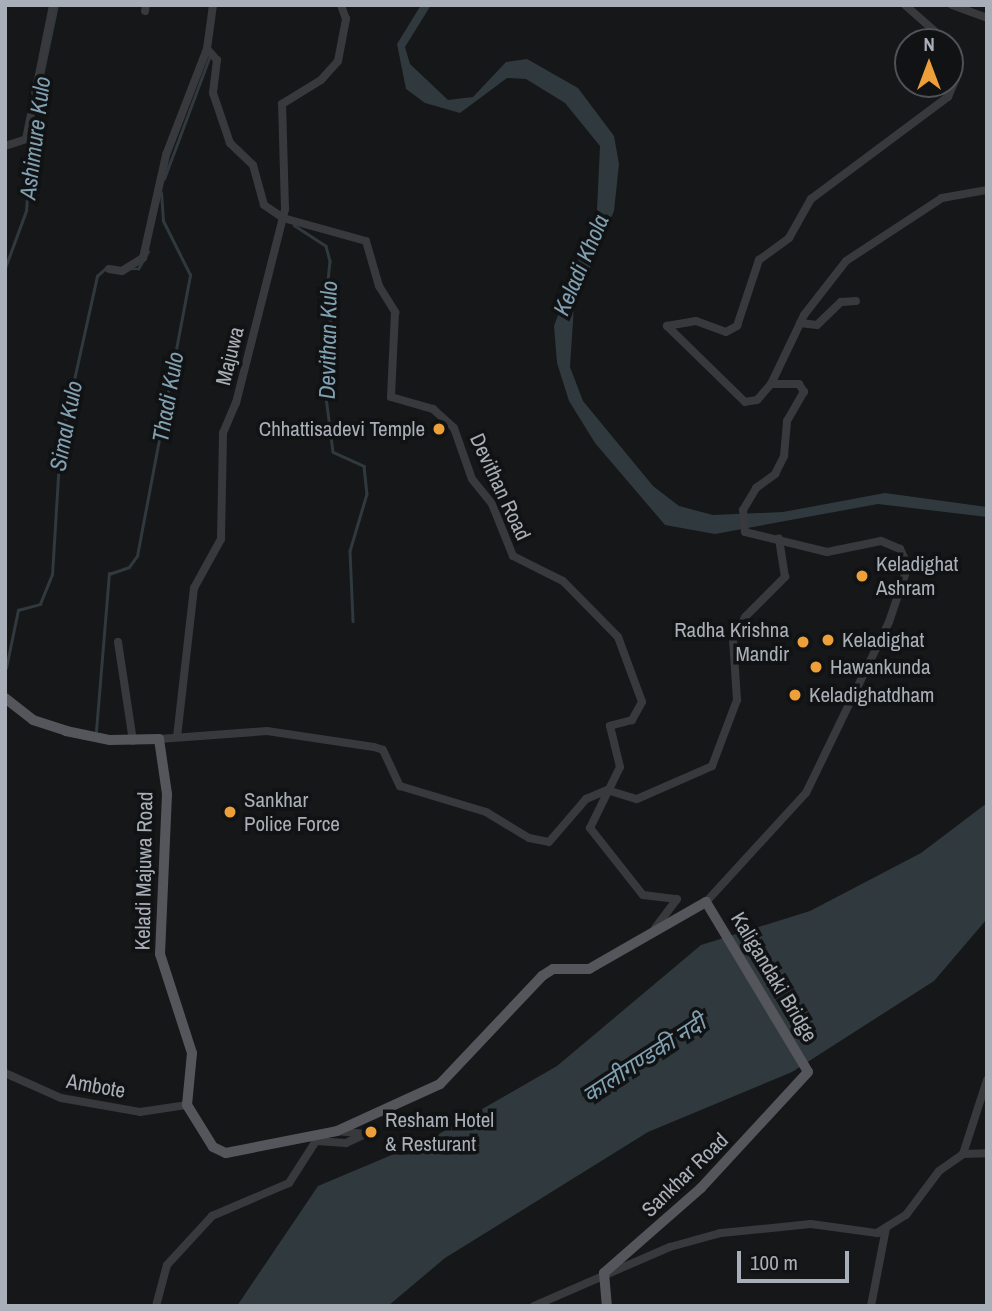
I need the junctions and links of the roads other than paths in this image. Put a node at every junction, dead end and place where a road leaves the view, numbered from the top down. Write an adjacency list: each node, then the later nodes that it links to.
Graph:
1 (53, 5): 10 (street)
2 (213, 5): 8 (street)
3 (341, 5): 12 (street, Majuwa)
4 (905, 5): 7 (street)
5 (952, 5): 6 (street)
6 (987, 18)
7 (931, 28)
8 (208, 50): 12 (street); 13 (street)
9 (947, 98): 16 (street)
10 (5, 146)
11 (987, 190): 15 (street)
12 (283, 218): 20 (street, Majuwa); 23 (street, Devithan Road)
13 (109, 269)
14 (856, 300): 15 (street)
15 (800, 323): 16 (street)
16 (771, 384): 17 (street)
17 (779, 537): 23 (street); 24 (street)
18 (118, 642): 22 (street)
19 (5, 698): 22 (main road)
20 (177, 737): 21 (street); 23 (street)
21 (159, 739): 22 (main road); 29 (main road, Keladi Majuwa Road)
22 (133, 741)
23 (607, 790): 25 (street)
24 (706, 902): 25 (main road); 26 (main road, Kaligandaki Bridge)
25 (654, 928): 30 (main road)
26 (808, 1072): 34 (main road, Sankhar Road)
27 (5, 1073): 29 (street, Ambote)
28 (987, 1080): 32 (street)
29 (187, 1105): 30 (main road)
30 (337, 1131): 35 (street)
31 (987, 1153): 32 (street)
32 (963, 1154): 33 (street)
33 (886, 1228): 34 (street); 38 (street)
34 (604, 1273): 36 (street); 37 (main road)
35 (156, 1306)
36 (534, 1306)
37 (607, 1306)
38 (871, 1306)

